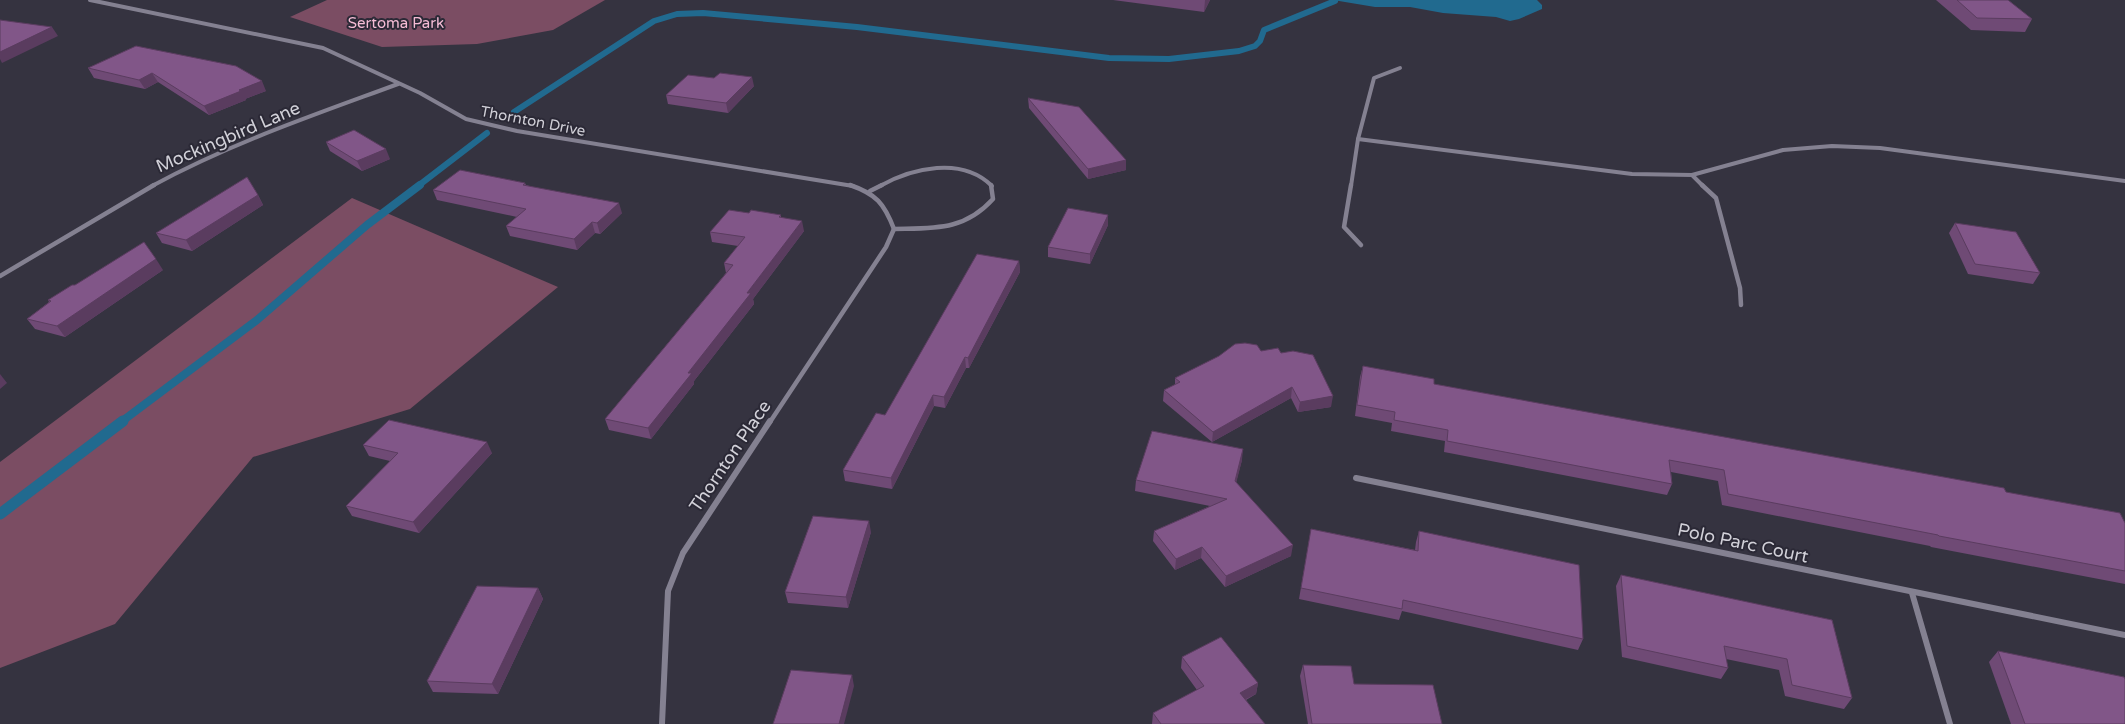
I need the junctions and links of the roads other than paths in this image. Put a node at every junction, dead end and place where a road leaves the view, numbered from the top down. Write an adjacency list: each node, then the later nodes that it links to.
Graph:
1 (90, 0): 3 (street, Thornton Drive)
2 (1400, 68): 4 (street)
3 (398, 84): 7 (street, Thornton Drive); 10 (street, Mockingbird Lane)
4 (1358, 139): 5 (street); 9 (street)
5 (1692, 175): 6 (street); 11 (street)
6 (2125, 181)
7 (870, 191): 8 (street, Thornton Drive); 8 (street)
8 (894, 229): 15 (street, Thornton Place)
9 (1361, 245)
10 (0, 276)
11 (1741, 305)
12 (1356, 478): 13 (street, Polo Parc Court)
13 (1912, 594): 14 (street, Polo Parc Court); 16 (street)
14 (2125, 636)
15 (662, 724)
16 (1950, 724)

